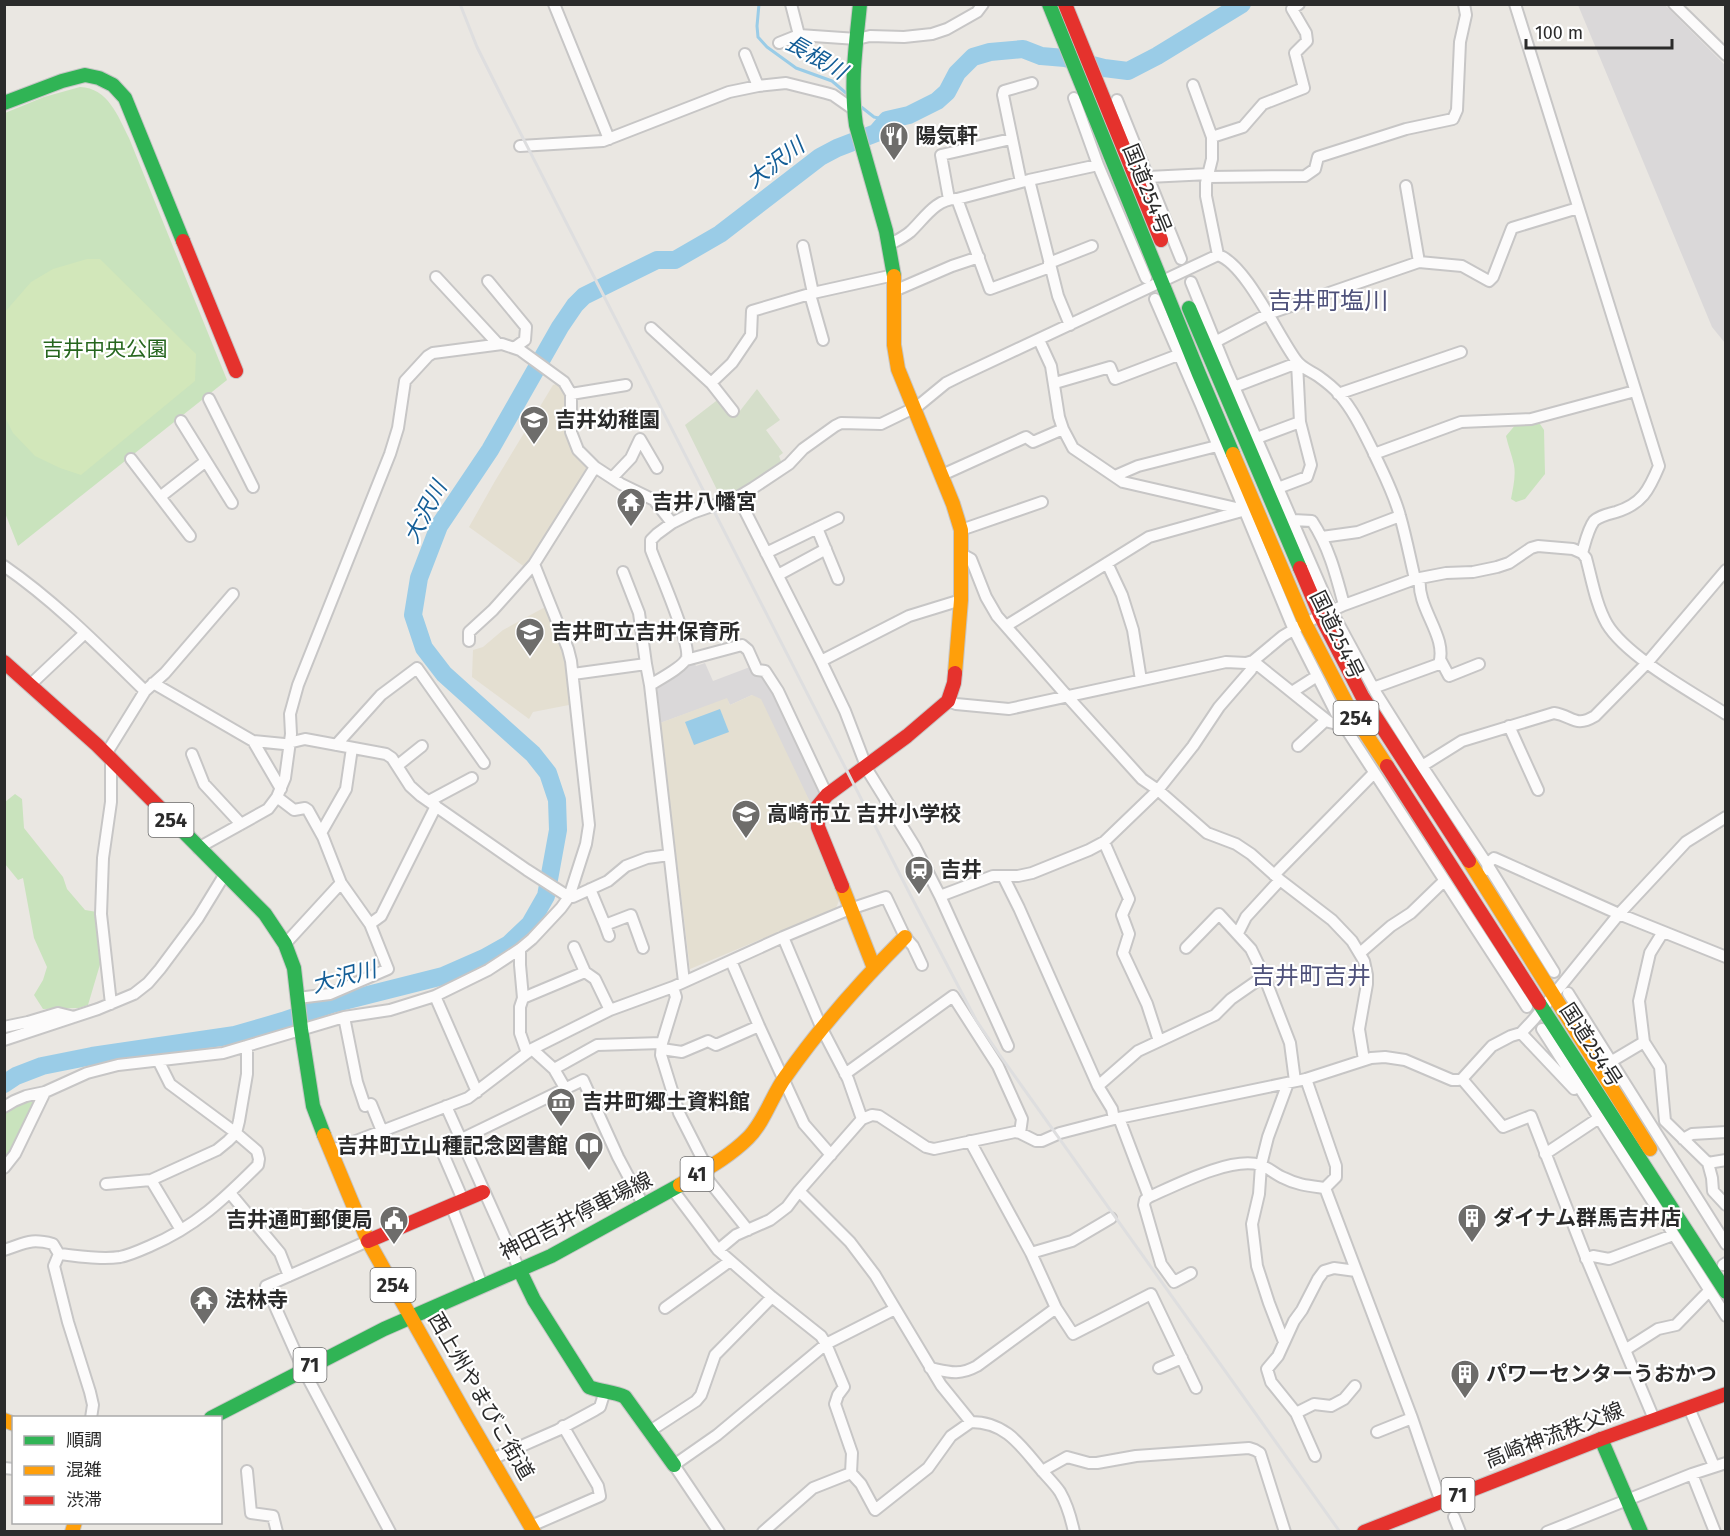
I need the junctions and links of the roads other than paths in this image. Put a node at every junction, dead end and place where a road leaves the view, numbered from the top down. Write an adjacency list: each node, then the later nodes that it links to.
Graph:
1 (554, 4): 24 (street)
2 (791, 4): 11 (street)
3 (860, 4): 12 (main road)
4 (983, 4): 12 (street)
5 (1049, 4): 19 (main road, 国道254号 / 254)
6 (1065, 4): 47 (main road, 国道254号 / 254)
7 (1299, 4): 23 (street)
8 (1464, 4): 28 (street)
9 (1515, 4): 34 (street)
10 (1674, 4): 15 (street)
11 (799, 35): 12 (street); 13 (street)
12 (856, 39): 22 (main road)
13 (779, 43)
14 (745, 54): 18 (street)
15 (1725, 55)
16 (1032, 83): 25 (street)
17 (1193, 85): 23 (street)
18 (758, 86): 22 (street); 24 (street)
19 (1080, 95): 27 (street); 35 (main road, 国道254号 / 254)
20 (1117, 100): 29 (street)
21 (4, 103): 66 (main road)
22 (853, 108): 36 (main road)
23 (1212, 137): 28 (street)
24 (609, 139): 26 (street)
25 (1011, 139): 30 (street); 33 (street)
26 (520, 146)
27 (1098, 165): 30 (street); 32 (street)
28 (1208, 175): 29 (street); 39 (street)
29 (1148, 177): 41 (street)
30 (1025, 181): 33 (street); 43 (street)
31 (1406, 186): 42 (street)
32 (1112, 196): 35 (street); 46 (street)
33 (953, 199): 36 (street); 40 (street)
34 (1578, 208): 42 (street); 72 (street)
35 (1137, 219): 47 (main road, 国道254号 / 254)
36 (890, 245): 44 (main road)
37 (803, 246): 51 (street)
38 (1092, 246): 43 (street)
39 (1218, 255): 47 (street); 53 (street)
40 (979, 257): 43 (street); 50 (street)
41 (1181, 259)
42 (1419, 262): 53 (street)
43 (1049, 265): 54 (street)
44 (894, 275): 50 (main road); 51 (street)
45 (436, 277): 60 (street)
46 (1146, 278)
47 (1169, 278): 54 (street); 55 (main road, 国道254号 / 254); 67 (main road, 国道254号 / 254)
48 (488, 281): 61 (street)
49 (1191, 282): 59 (street)
50 (894, 291): 77 (main road)
51 (813, 293): 57 (street); 68 (street)
52 (1155, 299): 63 (street)
53 (1268, 314): 59 (street); 64 (street)
54 (1070, 325): 58 (street)
55 (1196, 327): 65 (street); 124 (main road, 国道254号 / 254)
56 (651, 328): 68 (street)
57 (824, 340)
58 (1039, 340): 69 (street); 77 (street)
59 (1215, 342): 65 (street)
60 (498, 345): 61 (street); 152 (street)
61 (514, 348): 73 (street)
62 (1461, 352): 74 (street)
63 (1178, 355): 69 (street); 76 (street)
64 (1297, 363): 71 (street); 74 (street); 80 (street)
65 (1225, 366): 71 (street)
66 (236, 370)
67 (1199, 374): 76 (street); 112 (main road, 国道254号 / 254)
68 (711, 383): 78 (street)
69 (1055, 383): 81 (street)
70 (626, 385): 73 (street)
71 (1234, 387): 82 (street)
72 (1635, 391): 84 (street); 110 (street)
73 (571, 394): 87 (street)
74 (1338, 394): 84 (street)
75 (209, 399): 92 (street)
76 (1201, 405): 83 (street)
77 (913, 408): 89 (main road); 95 (street)
78 (734, 411)
79 (181, 421): 86 (street)
80 (1300, 422): 82 (street); 93 (street)
81 (1063, 429): 89 (street); 90 (street)
82 (1257, 438): 93 (street)
83 (1217, 446): 90 (street); 98 (street)
84 (1374, 454): 99 (street)
85 (131, 459): 94 (street)
86 (206, 461): 94 (street); 97 (street)
87 (595, 467): 91 (street); 114 (street)
88 (657, 468): 91 (street)
89 (942, 475): 104 (main road)
90 (1115, 476): 98 (street)
91 (612, 478): 102 (street)
92 (254, 487)
93 (1278, 488): 101 (street)
94 (160, 497): 105 (street)
95 (738, 497): 102 (street); 109 (street)
96 (1042, 502): 104 (street)
97 (232, 503)
98 (1245, 510): 107 (street); 113 (street)
99 (1400, 516): 106 (street); 118 (street)
100 (838, 518): 103 (street)
101 (1293, 520): 106 (street); 124 (street)
102 (672, 524): 129 (street)
103 (818, 528): 108 (street); 109 (street)
104 (961, 530): 111 (main road)
105 (190, 536)
106 (1322, 537): 123 (street)
107 (1257, 539): 112 (street); 126 (street)
108 (826, 549): 117 (street); 120 (street)
109 (766, 553): 117 (street)
110 (1582, 553): 118 (street); 134 (street)
111 (962, 554): 122 (main road); 125 (street)
112 (1279, 562): 126 (main road, 国道254号 / 254)
113 (1107, 563): 125 (street); 140 (street)
114 (534, 564): 128 (street); 137 (street)
115 (4, 566): 127 (street)
116 (623, 572): 135 (street)
117 (778, 575): 130 (street)
118 (1417, 578): 123 (street); 132 (street)
119 (1723, 578): 134 (street)
120 (838, 579)
121 (233, 594): 143 (street)
122 (961, 600): 130 (street); 147 (main road)
123 (1344, 605): 124 (street)
124 (1326, 613): 126 (street); 139 (main road, 国道254号 / 254); 144 (street)
125 (1006, 626): 146 (street)
126 (1300, 626): 131 (street); 138 (street); 194 (main road, 国道254号 / 254)
127 (86, 633): 142 (street); 143 (street)
128 (469, 641)
129 (686, 660): 141 (street); 168 (street)
130 (821, 661): 162 (street)
131 (1253, 661): 140 (street); 145 (street); 165 (street)
132 (1441, 661): 136 (street); 144 (street)
133 (4, 662): 142 (main road, 西上州やまびこ街道 / 254)
134 (1647, 663): 148 (street); 150 (street)
135 (646, 664): 137 (street); 141 (street)
136 (1479, 664)
137 (573, 674): 184 (street)
138 (1317, 676): 145 (street); 149 (street)
139 (1352, 677): 144 (street); 183 (main road, 国道254号 / 254)
140 (1141, 680): 146 (street)
141 (650, 684): 175 (street)
142 (30, 685): 158 (main road, 西上州やまびこ街道 / 254)
143 (149, 687): 151 (street); 158 (street)
144 (1375, 691): 161 (street)
145 (1292, 692): 149 (street)
146 (1067, 696): 147 (street); 165 (street)
147 (948, 700): 162 (main road)
148 (1725, 714)
149 (1331, 719): 155 (street); 163 (street)
150 (1509, 726): 161 (street); 166 (street)
151 (253, 741): 152 (street); 167 (street)
152 (289, 743): 153 (street); 167 (street)
153 (336, 745): 156 (street); 159 (street)
154 (422, 746): 160 (street)
155 (1298, 746)
156 (352, 748): 160 (street); 172 (street)
157 (192, 754): 171 (street)
158 (108, 757): 174 (main road, 西上州やまびこ街道 / 254); 215 (street)
159 (484, 763)
160 (397, 766): 169 (street)
161 (1422, 766): 176 (street)
162 (866, 767): 168 (main road); 185 (street)
163 (1374, 773): 179 (street); 180 (street)
164 (472, 778): 169 (street)
165 (1158, 790): 173 (street); 179 (street)
166 (1538, 790)
167 (279, 793): 171 (street); 172 (street)
168 (827, 795): 186 (main road)
169 (432, 803): 184 (street); 188 (street)
170 (1725, 817): 187 (street)
171 (241, 824): 174 (street)
172 (321, 833): 181 (street)
173 (1104, 842): 178 (street); 228 (street)
174 (198, 848): 177 (main road, 西上州やまびこ街道 / 254)
175 (669, 855): 182 (street); 208 (street)
176 (1488, 864): 183 (street); 187 (street); 206 (street)
177 (225, 874): 195 (main road, 西上州やまびこ街道 / 254); 215 (street)
178 (1003, 876): 185 (street); 244 (street)
179 (1277, 877): 191 (street); 200 (street)
180 (1444, 881): 189 (street); 200 (street)
181 (341, 883): 188 (street); 195 (street)
182 (590, 889): 184 (street); 197 (street)
183 (1491, 895): 211 (main road, 国道254号 / 254)
184 (567, 896): 199 (street)
185 (940, 896): 232 (street)
186 (850, 909): 192 (street); 193 (street); 204 (main road)
187 (1619, 914): 190 (street); 211 (street)
188 (370, 924): 214 (street)
189 (1476, 930): 194 (main road); 216 (street)
190 (1663, 932): 201 (street); 229 (street)
191 (1238, 933): 198 (street); 207 (street)
192 (783, 937): 202 (street); 224 (street)
193 (905, 937): 203 (street); 204 (main road, 神田吉井停車場線 / 41)
194 (1498, 939): 217 (main road, 国道254号 / 254)
195 (285, 944): 214 (main road, 西上州やまびこ街道 / 254)
196 (574, 947): 205 (street)
197 (643, 948)
198 (1186, 948)
199 (520, 949): 212 (street); 213 (street)
200 (1360, 953): 235 (street)
201 (1725, 957)
202 (731, 961): 208 (street); 222 (street)
203 (922, 965)
204 (874, 968): 224 (main road, 神田吉井停車場線 / 41)
205 (585, 972): 213 (street); 218 (street)
206 (1554, 972)
207 (1264, 976): 228 (street); 242 (street)
208 (684, 982): 209 (street)
209 (674, 987): 218 (street); 231 (street)
210 (1568, 993): 237 (street)
211 (1553, 995): 217 (street); 233 (main road, 国道254号 / 254)
212 (435, 996): 220 (street); 247 (street)
213 (523, 998): 234 (street)
214 (298, 1001): 221 (main road, 西上州やまびこ街道 / 254)
215 (111, 1004): 219 (street)
216 (1527, 1007)
217 (1542, 1008): 226 (street); 248 (main road, 国道254号 / 254)
218 (610, 1010): 234 (street)
219 (75, 1017): 223 (street); 227 (street)
220 (344, 1017): 221 (street); 254 (street)
221 (300, 1025): 230 (street); 261 (main road, 西上州やまびこ街道 / 254)
222 (759, 1026): 231 (street); 241 (street)
223 (4, 1027)
224 (822, 1029): 239 (street); 241 (main road, 神田吉井停車場線 / 41)
225 (1542, 1029): 243 (street)
226 (1521, 1033): 240 (street); 243 (street)
227 (4, 1040)
228 (1159, 1041): 244 (street)
229 (1644, 1042): 237 (street); 258 (street)
230 (247, 1046): 236 (street); 256 (street)
231 (662, 1046): 238 (street); 268 (street)
232 (1008, 1046)
233 (1587, 1047): 237 (street); 292 (main road, 国道254号 / 254)
234 (530, 1051): 238 (street); 247 (street)
235 (1364, 1060): 240 (street); 242 (street)
236 (159, 1062): 246 (street); 256 (street)
237 (1613, 1063): 285 (street)
238 (554, 1069): 245 (street)
239 (845, 1074): 251 (street); 257 (street)
240 (1462, 1079): 262 (street)
241 (783, 1080): 263 (street); 268 (main road, 神田吉井停車場線 / 41)
242 (1296, 1081): 252 (street); 266 (street); 271 (street)
243 (1579, 1085): 253 (street)
244 (1098, 1086): 252 (street)
245 (565, 1088): 259 (street); 279 (street)
246 (45, 1092): 249 (street); 267 (street)
247 (477, 1092): 250 (street)
248 (1598, 1094): 253 (street); 300 (main road, 国道254号 / 254)
249 (4, 1107)
250 (446, 1107): 254 (street); 259 (street)
251 (862, 1119): 260 (street); 263 (street)
252 (1117, 1119): 257 (street); 276 (street)
253 (1600, 1120): 262 (street); 283 (street)
254 (382, 1131): 261 (street)
255 (1725, 1132): 258 (street)
256 (236, 1133): 269 (street); 275 (street)
257 (1020, 1133): 260 (street)
258 (1683, 1139): 265 (street)
259 (461, 1141): 274 (street); 277 (street)
260 (970, 1141): 288 (street)
261 (330, 1151): 284 (main road, 西上州やまびこ街道 / 254)
262 (1545, 1154): 290 (street)
263 (831, 1155): 273 (street)
264 (1725, 1160): 265 (street)
265 (1708, 1163): 278 (street)
266 (1261, 1165): 271 (street); 276 (street); 307 (street)
267 (4, 1168)
268 (704, 1169): 272 (main road, 神田吉井停車場線 / 41); 282 (street)
269 (151, 1180): 270 (street); 281 (street)
270 (106, 1184)
271 (1325, 1188): 294 (street)
272 (673, 1190): 279 (main road, 神田吉井停車場線 / 41); 287 (street)
273 (799, 1191): 282 (street); 304 (street)
274 (483, 1192): 277 (main road); 293 (street)
275 (230, 1193): 281 (street); 296 (street)
276 (1149, 1197): 295 (street)
277 (457, 1203): 284 (main road); 298 (street)
278 (1725, 1205)
279 (644, 1206): 293 (main road, 神田吉井停車場線 / 41)
280 (1111, 1218): 288 (street)
281 (181, 1230): 289 (street)
282 (747, 1230): 287 (street)
283 (1673, 1235): 290 (street); 297 (street)
284 (368, 1241): 296 (street); 305 (main road, 西上州やまびこ街道 / 254)
285 (1725, 1244)
286 (4, 1250): 289 (street)
287 (718, 1250): 291 (street)
288 (1031, 1253): 303 (street)
289 (59, 1254): 320 (street)
290 (1586, 1259): 309 (street)
291 (729, 1261): 301 (street); 302 (street)
292 (1725, 1266)
293 (519, 1271): 298 (main road, 神田吉井停車場線 / 41); 316 (main road)
294 (1356, 1271): 307 (street); 322 (street)
295 (1191, 1273)
296 (289, 1276): 313 (street)
297 (1701, 1280): 299 (street); 300 (street)
298 (482, 1285): 305 (main road, 神田吉井停車場線 / 41)
299 (1709, 1291): 306 (street); 309 (street)
300 (1725, 1292)
301 (772, 1297): 308 (street); 326 (street)
302 (665, 1308)
303 (1056, 1308): 310 (street); 311 (street)
304 (896, 1309): 308 (street); 311 (street)
305 (411, 1316): 313 (main road, 71); 330 (main road, 西上州やまびこ街道 / 254)
306 (1725, 1316)
307 (1284, 1342): 319 (street)
308 (826, 1344): 332 (street); 335 (street)
309 (1625, 1350): 323 (street)
310 (1182, 1358): 312 (street); 315 (street)
311 (930, 1368): 324 (street)
312 (1159, 1368)
313 (303, 1369): 321 (main road, 71); 342 (street)
314 (1355, 1386): 319 (street)
315 (1196, 1388)
316 (605, 1391): 325 (street); 326 (main road)
317 (1725, 1394): 318 (main road, 高崎神流秩父線 / 71)
318 (1689, 1408): 323 (main road, 高崎神流秩父線 / 71); 331 (street)
319 (1296, 1413): 329 (street)
320 (91, 1416)
321 (215, 1416)
322 (1412, 1418): 327 (street); 337 (street)
323 (1654, 1419): 328 (main road, 高崎神流秩父線 / 71)
324 (971, 1422): 333 (street); 335 (street)
325 (563, 1426): 330 (street); 340 (street)
326 (650, 1431): 332 (main road)
327 (1377, 1432)
328 (1601, 1439): 338 (main road); 347 (main road, 高崎神流秩父線 / 71)
329 (1315, 1456)
330 (492, 1459): 340 (main road, 西上州やまびこ街道 / 254)
331 (1720, 1464): 336 (street)
332 (674, 1465): 343 (street)
333 (1042, 1471): 345 (street); 346 (street)
334 (247, 1472): 341 (street)
335 (851, 1473): 344 (street)
336 (1692, 1474): 338 (street); 351 (street)
337 (1438, 1494)
338 (1628, 1500): 349 (street); 350 (main road)
339 (1449, 1515): 348 (street)
340 (532, 1529)
341 (277, 1532)
342 (390, 1532)
343 (719, 1532)
344 (763, 1532)
345 (1074, 1532)
346 (1285, 1532)
347 (1364, 1532)
348 (1460, 1532)
349 (1546, 1532)
350 (1641, 1532)
351 (1715, 1532)

